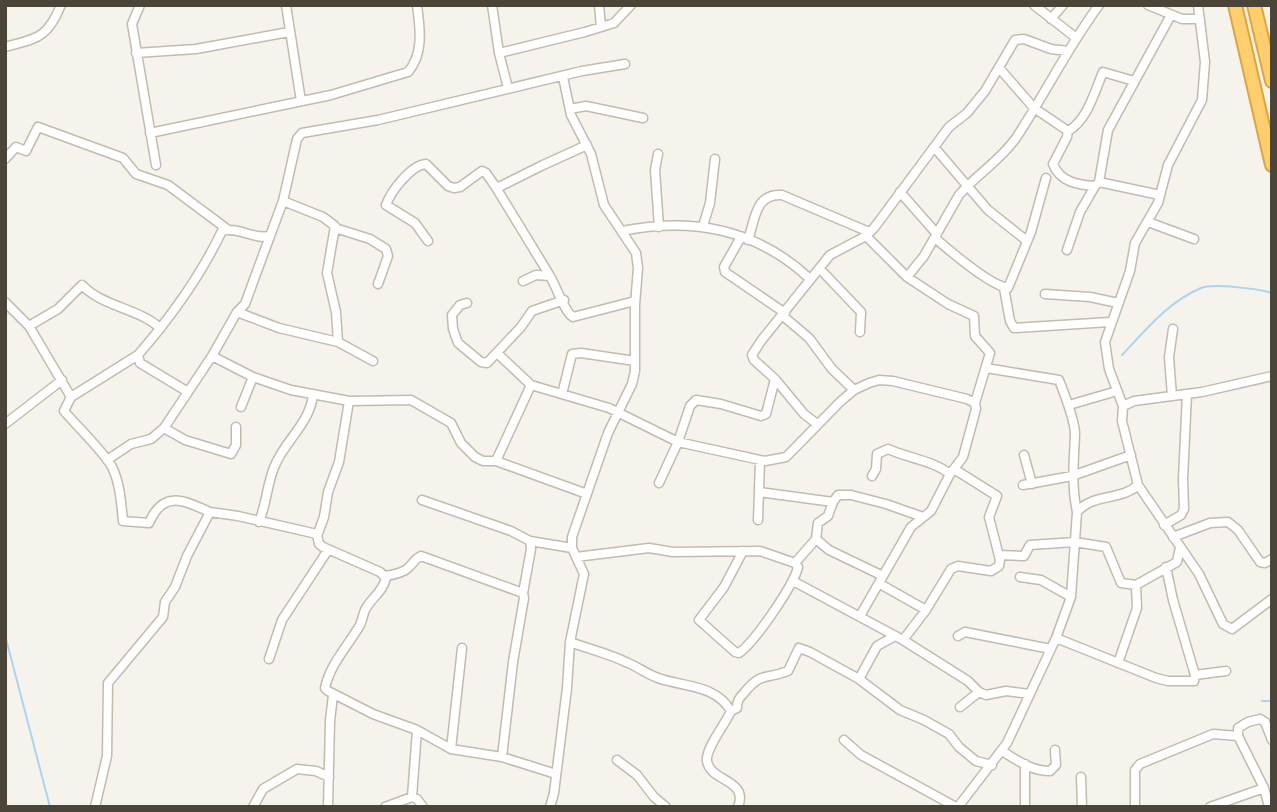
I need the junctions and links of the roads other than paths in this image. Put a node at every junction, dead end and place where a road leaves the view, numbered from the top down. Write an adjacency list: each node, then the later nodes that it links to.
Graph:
1 (61, 5): 21 (street)
2 (140, 5): 23 (street)
3 (286, 5): 19 (street)
4 (416, 5): 31 (street)
5 (492, 5): 24 (street)
6 (599, 5): 18 (street)
7 (631, 5): 18 (street)
8 (1034, 5): 16 (street)
9 (1063, 5): 16 (street)
10 (1099, 5): 20 (street)
11 (1148, 5): 15 (street)
12 (1198, 5): 17 (street)
13 (1235, 5): 43 (highway)
14 (1254, 5): 29 (highway)
15 (1171, 15): 17 (street); 28 (street)
16 (1051, 19): 20 (street)
17 (1200, 19): 49 (street)
18 (601, 27): 24 (street)
19 (289, 32): 23 (street); 31 (street)
20 (1075, 37): 22 (street)
21 (5, 47)
22 (1068, 51): 26 (street); 32 (street)
23 (136, 53): 36 (street)
24 (499, 53): 30 (street)
25 (625, 64): 27 (street)
26 (999, 69): 32 (street); 38 (street)
27 (564, 77): 30 (street); 33 (street)
28 (1134, 81): 35 (street); 45 (street)
29 (1272, 81)
30 (508, 88): 50 (street)
31 (301, 100): 36 (street)
32 (1034, 108): 35 (street); 47 (street)
33 (569, 109): 34 (street); 37 (street)
34 (643, 118)
35 (1068, 131): 45 (street)
36 (150, 132): 42 (street)
37 (587, 145): 46 (street); 56 (street)
38 (934, 147): 47 (street); 48 (street)
39 (658, 154): 53 (street)
40 (5, 159): 55 (street)
41 (715, 159): 52 (street)
42 (156, 165)
43 (1272, 165)
44 (1046, 178): 62 (street)
45 (1097, 184): 49 (street); 64 (street)
46 (495, 186): 63 (street); 66 (street)
47 (967, 186): 59 (street); 62 (street)
48 (900, 192): 57 (street); 59 (street)
49 (1160, 195): 51 (street)
50 (283, 201): 54 (street); 58 (street)
51 (1148, 222): 61 (street); 77 (street)
52 (703, 226): 53 (street); 60 (street)
53 (659, 227): 56 (street)
54 (335, 228): 70 (street); 85 (street)
55 (227, 229): 58 (street); 82 (street)
56 (622, 231): 74 (street)
57 (867, 234): 60 (street); 65 (street); 67 (street)
58 (270, 236): 78 (street)
59 (936, 236): 67 (street); 71 (street)
60 (744, 238): 68 (street); 79 (street)
61 (1194, 239)
62 (1027, 241): 71 (street)
63 (428, 242)
64 (1067, 250)
65 (820, 269): 68 (street); 84 (street)
66 (550, 276): 69 (street); 73 (street)
67 (907, 276): 91 (street)
68 (810, 279): 79 (street)
69 (523, 281)
70 (378, 284)
71 (1004, 288): 80 (street)
72 (1045, 294): 77 (street)
73 (564, 300): 74 (street); 86 (street)
74 (635, 301): 90 (street)
75 (5, 302): 81 (street)
76 (467, 303): 86 (street)
77 (1118, 303): 80 (street)
78 (237, 312): 85 (street); 88 (street)
79 (784, 314): 94 (street); 97 (street)
80 (1110, 322): 98 (street)
81 (29, 326): 82 (street); 95 (street)
82 (160, 328): 87 (street)
83 (1174, 329): 104 (street)
84 (860, 332)
85 (338, 342): 89 (street)
86 (496, 353): 96 (street)
87 (138, 355): 99 (street); 103 (street)
88 (212, 356): 93 (street); 99 (street)
89 (373, 361)
90 (635, 361): 101 (street); 110 (street)
91 (986, 368): 106 (street); 107 (street)
92 (1272, 376): 102 (street)
93 (253, 377): 100 (street); 109 (street)
94 (775, 379): 112 (street); 115 (street)
95 (62, 380): 103 (street); 111 (street)
96 (531, 385): 101 (street); 119 (street)
97 (854, 390): 106 (street); 112 (street)
98 (1117, 391): 107 (street); 108 (street)
99 (188, 392): 114 (street)
100 (313, 394): 105 (street); 134 (street)
101 (562, 394): 110 (street)
102 (1187, 394): 104 (street); 135 (street)
103 (71, 397): 118 (street)
104 (1172, 397): 108 (street)
105 (349, 401): 119 (street); 136 (street)
106 (975, 403): 121 (street)
107 (1069, 405): 123 (street)
108 (1123, 406): 117 (street)
109 (241, 407)
110 (618, 413): 115 (street); 127 (street)
111 (5, 424)
112 (817, 424): 120 (street)
113 (236, 427): 114 (street)
114 (164, 428): 118 (street)
115 (678, 442): 120 (street); 124 (street)
116 (1024, 455): 123 (street)
117 (1130, 456): 123 (street); 125 (street)
118 (107, 460): 130 (street)
119 (496, 461): 127 (street)
120 (760, 461): 126 (street)
121 (952, 472): 122 (street); 132 (street); 145 (street)
122 (872, 476)
123 (1072, 476): 131 (street)
124 (659, 483)
125 (1138, 485): 131 (street); 135 (street)
126 (759, 492): 129 (street); 133 (street)
127 (587, 494): 142 (street)
128 (422, 500): 139 (street)
129 (833, 502): 132 (street); 138 (street)
130 (210, 512): 134 (street); 192 (street)
131 (1077, 512): 140 (street)
132 (923, 517): 152 (street)
133 (758, 520)
134 (259, 522): 136 (street)
135 (1164, 525): 137 (street)
136 (317, 536): 143 (street)
137 (1173, 537): 141 (street); 147 (street)
138 (816, 539): 148 (street); 152 (street)
139 (530, 541): 142 (street); 155 (street)
140 (1075, 542): 145 (street); 154 (street); 156 (street)
141 (1180, 547): 149 (street); 157 (street)
142 (572, 548): 146 (street)
143 (328, 550): 150 (street); 166 (street)
144 (743, 551): 146 (street); 148 (street); 153 (street)
145 (999, 555): 158 (street)
146 (576, 557): 163 (street)
147 (1272, 559)
148 (795, 563): 153 (street)
149 (1166, 568): 154 (street); 169 (street)
150 (385, 576): 155 (street); 173 (street)
151 (1020, 577): 156 (street)
152 (882, 580): 158 (street); 159 (street)
153 (793, 581): 159 (street)
154 (1136, 585): 167 (street)
155 (523, 593): 183 (street)
156 (1071, 597): 162 (street)
157 (1272, 599)
158 (926, 610): 161 (street)
159 (860, 616): 161 (street)
160 (958, 636): 165 (street)
161 (899, 638): 170 (street); 171 (street)
162 (1056, 638): 165 (street); 167 (street)
163 (570, 642): 175 (street); 187 (street)
164 (462, 648): 180 (street)
165 (1051, 649): 172 (street)
166 (269, 659)
167 (1118, 663): 169 (street)
168 (1226, 671): 169 (street)
169 (1195, 675)
170 (859, 679): 175 (street); 186 (street)
171 (979, 692): 172 (street); 174 (street)
172 (1029, 694): 182 (street)
173 (333, 695): 176 (street); 188 (street)
174 (960, 707)
175 (731, 711): 199 (street)
176 (417, 730): 180 (street); 191 (street)
177 (1238, 736): 179 (street); 190 (street); 203 (street)
178 (845, 740): 200 (street)
179 (1272, 740)
180 (451, 749): 183 (street)
181 (1055, 750): 185 (street)
182 (1002, 751): 185 (street); 186 (street)
183 (502, 757): 187 (street)
184 (617, 760): 198 (street)
185 (1025, 764): 201 (street)
186 (992, 765): 200 (street)
187 (556, 774): 197 (street)
188 (329, 777): 193 (street); 194 (street)
189 (1081, 777): 202 (street)
190 (1264, 788): 204 (street); 205 (street)
191 (412, 797): 195 (street); 196 (street)
192 (95, 807)
193 (253, 807)
194 (328, 807)
195 (385, 807)
196 (423, 807)
197 (550, 807)
198 (666, 807)
199 (738, 807)
200 (957, 807)
201 (1025, 807)
202 (1082, 807)
203 (1135, 807)
204 (1210, 807)
205 (1269, 807)

